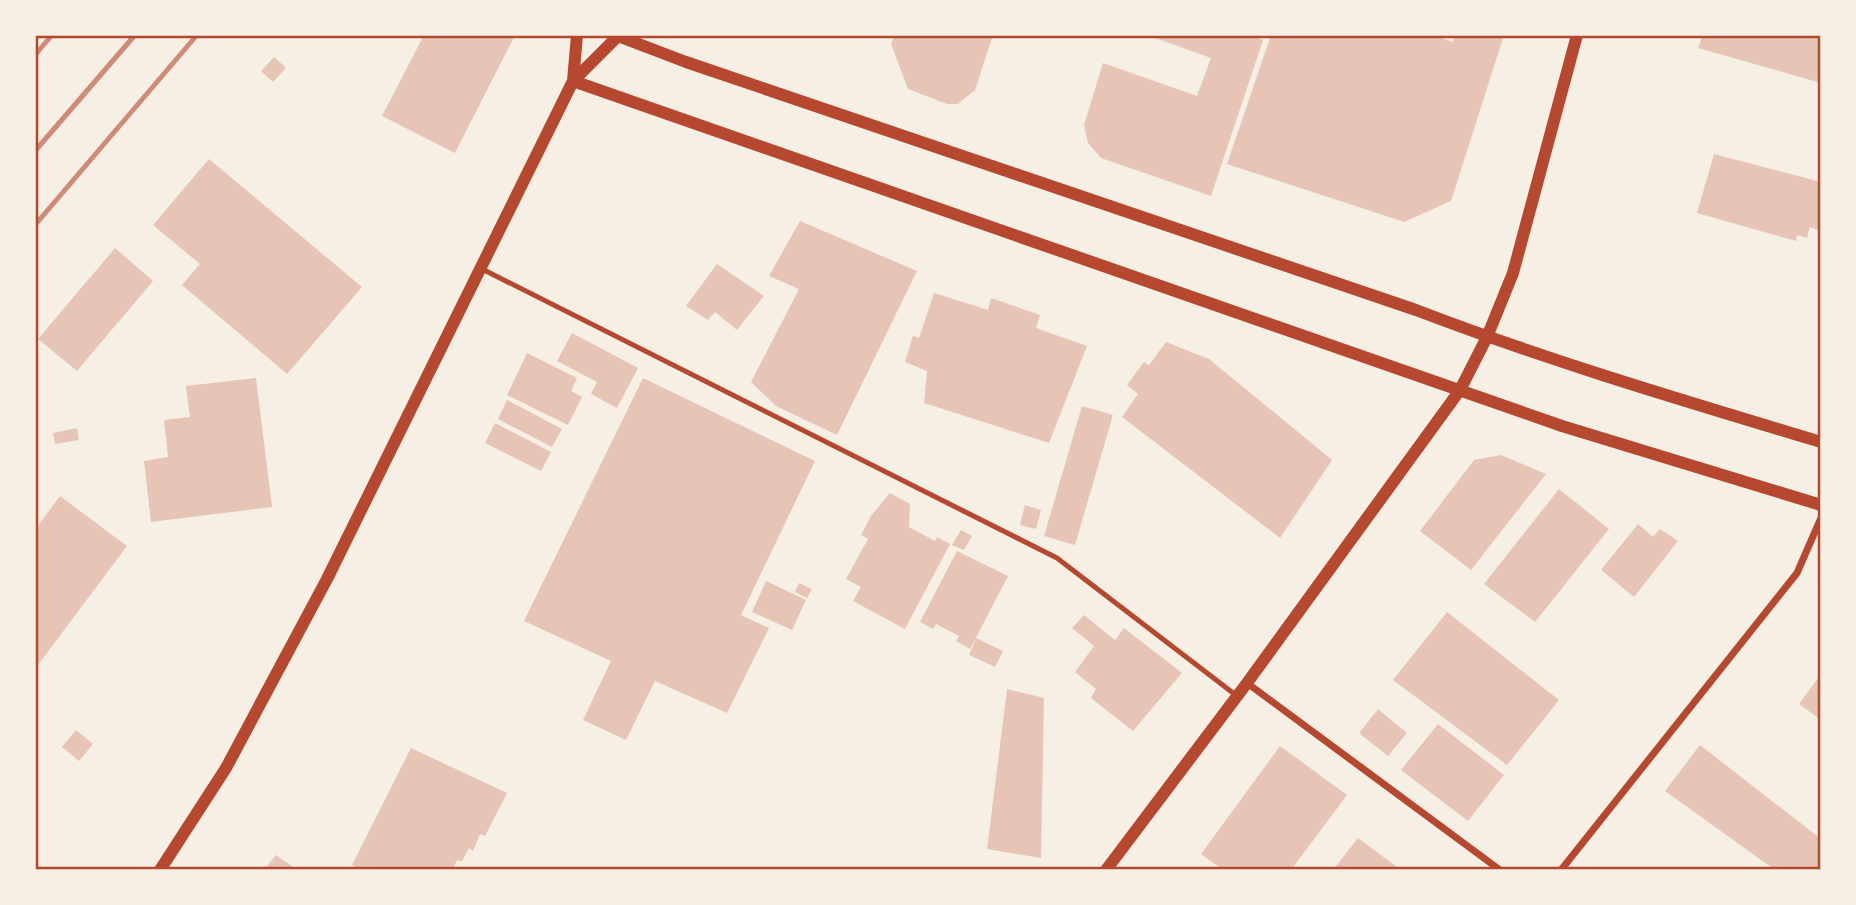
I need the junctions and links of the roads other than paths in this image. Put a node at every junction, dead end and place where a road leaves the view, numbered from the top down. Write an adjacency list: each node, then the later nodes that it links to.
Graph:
1 (577, 35): 4 (street)
2 (618, 35): 4 (street); 6 (street)
3 (1577, 35): 6 (street)
4 (573, 81): 5 (street); 7 (street)
5 (480, 268): 12 (lane); 13 (street)
6 (1487, 337): 7 (street); 8 (street)
7 (1460, 390): 9 (street); 11 (street)
8 (1821, 442)
9 (1821, 505)
10 (1821, 518): 16 (street)
11 (1247, 683): 12 (street); 15 (street)
12 (1237, 696): 14 (street)
13 (160, 870)
14 (1106, 870)
15 (1500, 870)
16 (1561, 870)

